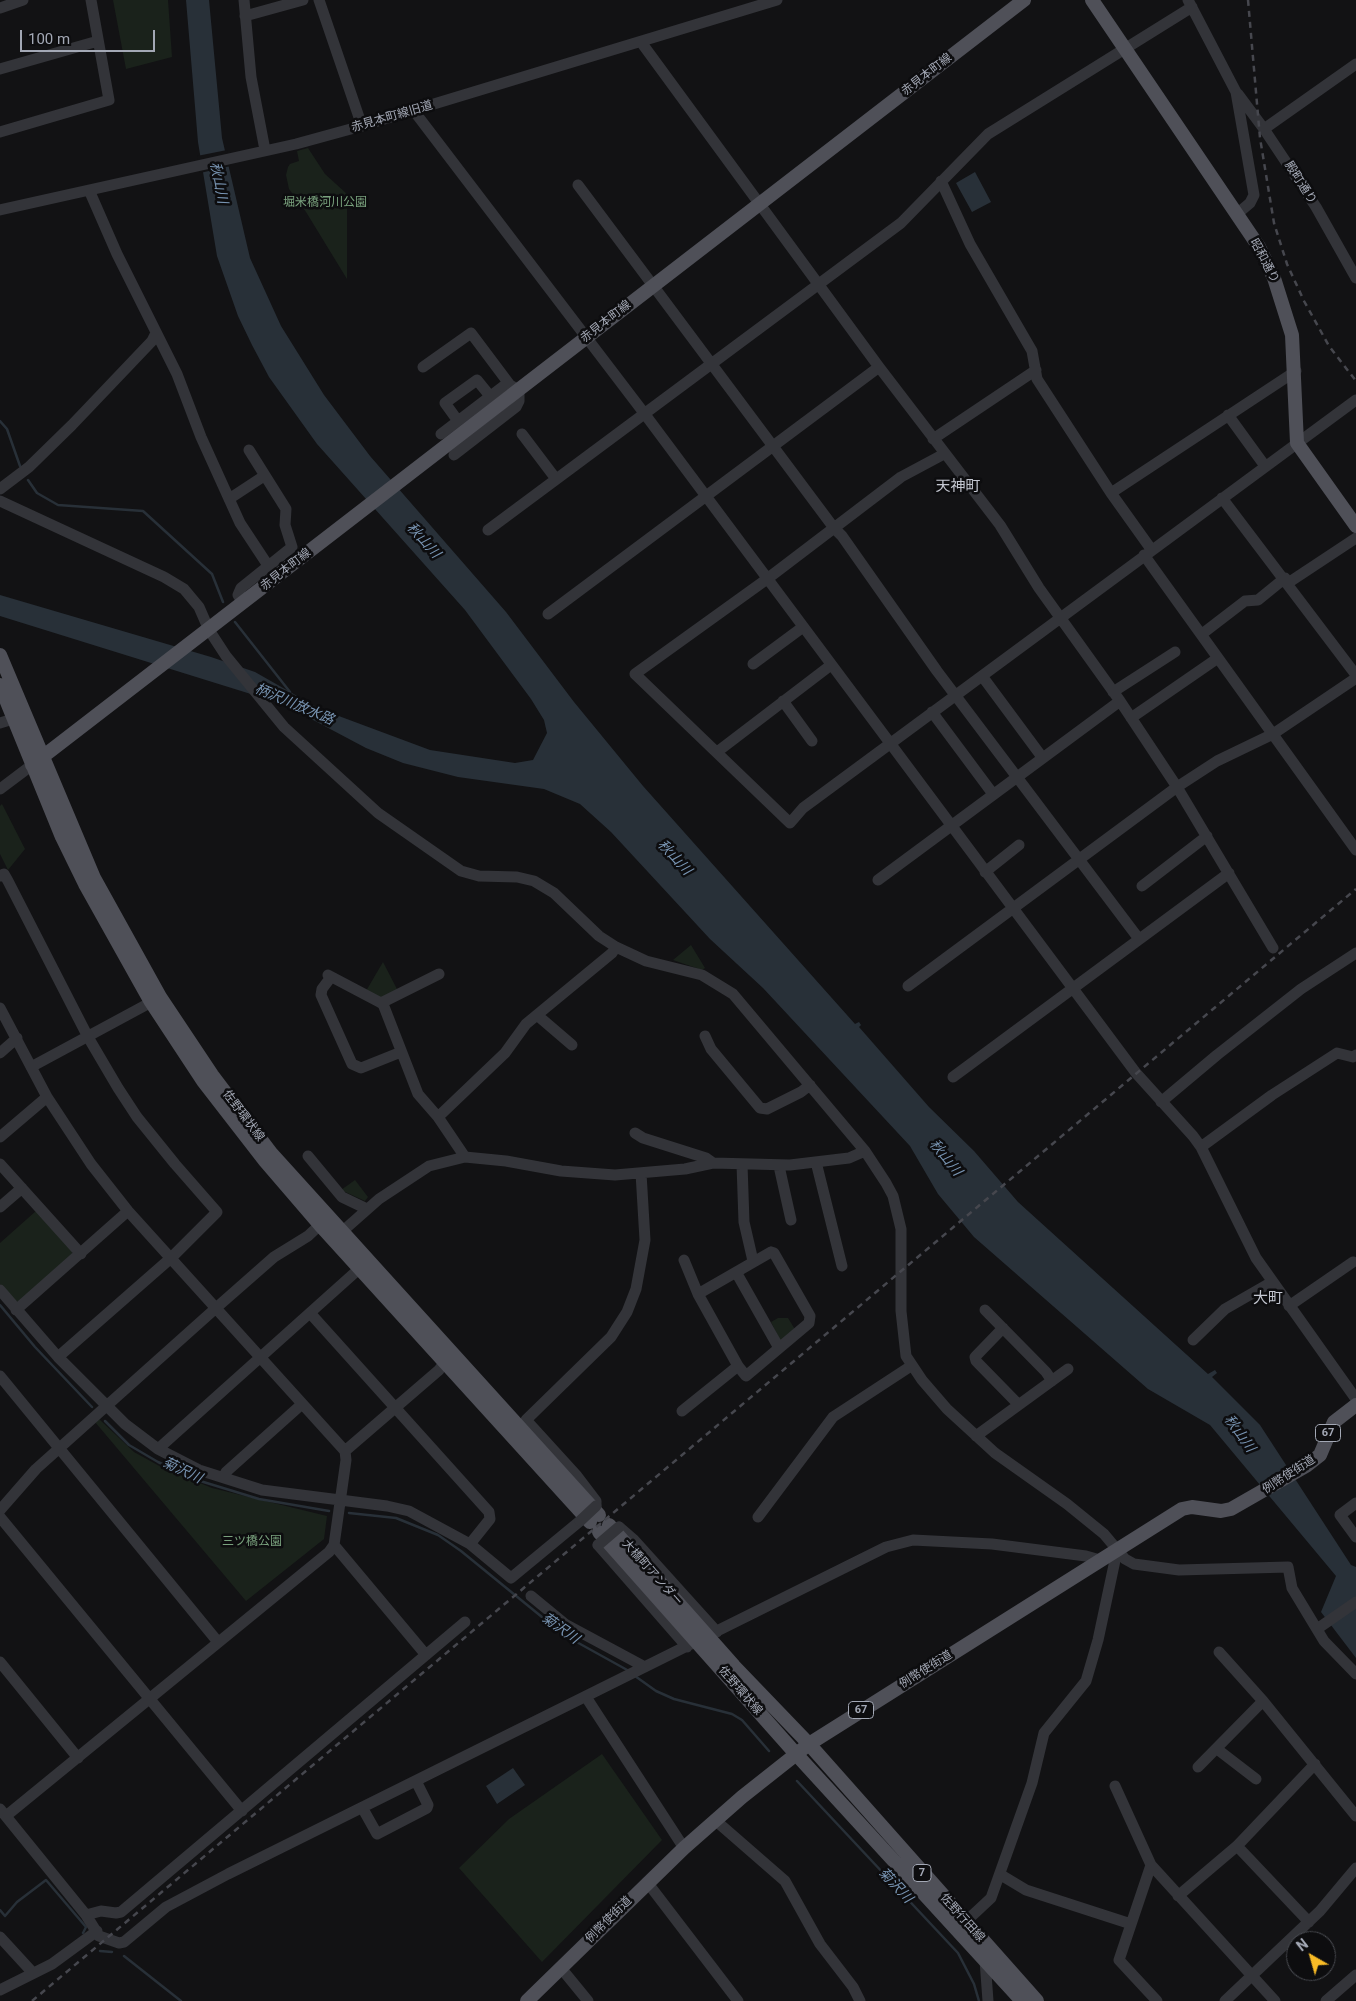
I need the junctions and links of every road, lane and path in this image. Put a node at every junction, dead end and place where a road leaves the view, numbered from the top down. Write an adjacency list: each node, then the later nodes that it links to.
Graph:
1 (23, 0): 10 (street)
2 (91, 0): 12 (street)
3 (244, 0): 11 (street)
4 (303, 0): 11 (street)
5 (319, 0): 19 (street)
6 (774, 0): 13 (street, 赤見本町線旧道)
7 (1024, 0): 26 (main road, 赤見本町線)
8 (1092, 0): 14 (main road)
9 (1190, 4): 14 (street); 17 (street)
10 (0, 8)
11 (245, 16): 22 (street)
12 (98, 41): 16 (street); 21 (street)
13 (641, 42): 18 (street, 赤見本町線旧道); 26 (street)
14 (1124, 48): 23 (street); 28 (main road)
15 (1356, 64): 20 (street)
16 (0, 69)
17 (1236, 92): 20 (street, 殿町通り); 28 (street)
18 (414, 110): 19 (street, 赤見本町線旧道); 33 (street)
19 (362, 126): 22 (street, 赤見本町線旧道)
20 (1264, 129): 29 (street, 殿町通り)
21 (0, 132)
22 (265, 150): 25 (street, 赤見本町線旧道)
23 (941, 181): 30 (street); 37 (street)
24 (578, 185): 31 (street)
25 (89, 190): 27 (street, 赤見本町線旧道); 32 (street)
26 (760, 204): 30 (street); 31 (main road, 赤見本町線)
27 (0, 210)
28 (1236, 214): 38 (main road, 昭和通り)
29 (1356, 278)
30 (818, 284): 34 (street); 36 (street)
31 (653, 286): 33 (main road, 赤見本町線); 34 (street)
32 (156, 333): 56 (street); 60 (street)
33 (586, 337): 39 (main road, 赤見本町線); 42 (street)
34 (711, 364): 42 (street); 49 (street)
35 (423, 367): 39 (street)
36 (879, 367): 47 (street); 49 (street)
37 (1036, 370): 47 (street); 57 (street)
38 (1296, 371): 43 (street); 48 (main road, 昭和通り)
39 (514, 388): 40 (street); 52 (street); 70 (main road, 赤見本町線)
40 (490, 396): 44 (street); 44 (street)
41 (1356, 400): 48 (street)
42 (644, 413): 55 (street); 58 (street)
43 (1228, 415): 53 (street); 57 (street)
44 (458, 421): 45 (street)
45 (441, 434)
46 (522, 434): 55 (street)
47 (933, 439): 51 (street)
48 (1297, 442): 53 (street); 62 (main road)
49 (772, 446): 58 (street); 63 (street)
50 (249, 450): 54 (street)
51 (944, 454): 63 (street); 72 (street)
52 (454, 455)
53 (1265, 466): 59 (street)
54 (264, 476): 60 (street); 67 (street)
55 (556, 479): 64 (street)
56 (0, 489)
57 (1111, 493): 66 (street)
58 (705, 496): 68 (street); 71 (street)
59 (1222, 498): 66 (street); 69 (street)
60 (229, 499): 67 (street)
61 (0, 501): 74 (street)
62 (1356, 526)
63 (834, 528): 68 (street); 84 (street)
64 (488, 530)
65 (1356, 538): 69 (street)
66 (1148, 552): 72 (street); 75 (street)
67 (269, 567): 70 (street)
68 (768, 579): 73 (street); 93 (street)
69 (1286, 581): 75 (street); 82 (street)
70 (243, 602): 74 (main road, 赤見本町線)
71 (548, 614)
72 (1061, 618): 81 (street); 85 (street)
73 (803, 627): 79 (street); 80 (street)
74 (209, 630): 95 (main road, 赤見本町線); 112 (street)
75 (1202, 634): 78 (street)
76 (1176, 652): 85 (street)
77 (0, 655): 95 (main road)
78 (1218, 658): 88 (street); 90 (street)
79 (753, 664)
80 (831, 665): 86 (street); 92 (street)
81 (982, 676): 84 (street); 94 (street)
82 (1356, 676): 90 (street)
83 (0, 685): 89 (main road)
84 (956, 695): 87 (street); 96 (street)
85 (1117, 696): 88 (street); 94 (street)
86 (783, 702): 91 (street); 93 (street)
87 (932, 712): 92 (street); 99 (street)
88 (1131, 718): 97 (street)
89 (6, 721): 95 (main road)
90 (1273, 734): 97 (street); 103 (street)
91 (812, 741)
92 (889, 744): 93 (street); 100 (street)
93 (717, 752)
94 (1042, 757): 96 (street)
95 (37, 761): 98 (street); 118 (main road, 佐野環状線)
96 (1018, 776): 99 (street); 104 (street)
97 (1177, 787): 101 (street); 104 (street)
98 (0, 789)
99 (993, 794): 100 (street)
100 (950, 826): 105 (street); 108 (street)
101 (1207, 836): 106 (street); 109 (street)
102 (1019, 845): 105 (street)
103 (1356, 850)
104 (1079, 860): 110 (street); 111 (street)
105 (985, 872): 110 (street)
106 (1229, 873): 111 (street); 113 (street)
107 (0, 876): 122 (street)
108 (878, 880)
109 (1142, 886)
110 (1013, 909): 116 (street); 117 (street)
111 (1139, 939): 117 (street)
112 (616, 947): 121 (street); 131 (street)
113 (1273, 948)
114 (1356, 953): 133 (street)
115 (438, 974): 119 (street)
116 (908, 986)
117 (1073, 987): 130 (street); 133 (street)
118 (156, 1000): 122 (street); 152 (main road, 佐野環状線)
119 (381, 1003): 126 (street); 126 (street)
120 (0, 1008): 124 (street)
121 (536, 1015): 125 (street); 134 (street)
122 (88, 1036): 129 (street); 155 (street)
123 (705, 1036): 131 (street)
124 (17, 1038): 127 (street); 129 (street)
125 (572, 1045)
126 (401, 1052): 134 (street)
127 (0, 1054)
128 (1356, 1055): 137 (street)
129 (31, 1067): 132 (street)
130 (954, 1077)
131 (810, 1085): 138 (street)
132 (47, 1096): 136 (street); 150 (street)
133 (1161, 1102): 137 (street)
134 (438, 1117): 140 (street)
135 (635, 1133): 142 (street)
136 (0, 1137)
137 (1201, 1147): 162 (street)
138 (865, 1151): 141 (street); 177 (street)
139 (308, 1156): 149 (street)
140 (465, 1157): 146 (street); 149 (street)
141 (816, 1162): 145 (street); 159 (street)
142 (713, 1163): 144 (street); 146 (street)
143 (0, 1164): 147 (street)
144 (742, 1164): 145 (street); 157 (street)
145 (779, 1166): 151 (street)
146 (641, 1173): 199 (street)
147 (22, 1188): 148 (street); 154 (street)
148 (0, 1207)
149 (367, 1209): 153 (street)
150 (128, 1211): 154 (street); 155 (street)
151 (791, 1220)
152 (324, 1221): 153 (main road, 佐野環状線); 166 (street)
153 (338, 1236): 160 (main road, 佐野環状線); 175 (main road, 佐野環状線)
154 (81, 1254): 167 (street)
155 (171, 1258): 166 (street); 173 (street)
156 (684, 1260): 164 (street)
157 (753, 1261): 161 (street); 172 (street)
158 (1353, 1262): 165 (street)
159 (842, 1266)
160 (360, 1268): 169 (street); 175 (main road, 佐野環状線)
161 (736, 1272): 164 (street); 172 (street)
162 (1272, 1282): 165 (street); 171 (street)
163 (0, 1290): 167 (street)
164 (698, 1294): 176 (street)
165 (1289, 1306): 181 (street)
166 (216, 1308): 174 (street); 185 (street)
167 (16, 1310): 173 (street)
168 (985, 1310): 170 (street)
169 (310, 1313): 174 (street); 186 (street)
170 (1003, 1328): 180 (street); 183 (street)
171 (1193, 1340)
172 (780, 1348): 176 (street)
173 (58, 1357): 185 (street)
174 (260, 1357): 182 (street); 191 (street)
175 (448, 1357): 186 (street); 188 (main road, 佐野環状線)
176 (738, 1366): 187 (street)
177 (911, 1366): 189 (street); 198 (street)
178 (1068, 1369): 180 (street)
179 (0, 1376): 190 (street)
180 (1052, 1381): 183 (street)
181 (1356, 1399)
182 (302, 1404): 192 (street); 193 (street)
183 (1018, 1404): 189 (street)
184 (1356, 1405): 203 (main road, 例幣使街道 / 67)
185 (106, 1406): 190 (street); 191 (street)
186 (396, 1408): 192 (street); 201 (street)
187 (682, 1410)
188 (512, 1429): 199 (main road, 大橋町アンダー)
189 (976, 1436): 203 (street)
190 (59, 1448): 196 (street); 211 (street)
191 (158, 1449): 193 (street)
192 (345, 1451): 194 (street)
193 (224, 1477): 194 (street)
194 (340, 1500): 201 (street); 202 (street)
195 (1356, 1503): 200 (street)
196 (0, 1510)
197 (0, 1517): 218 (street)
198 (758, 1517)
199 (599, 1524): 201 (street); 208 (main road, 大橋町アンダー); 210 (street); 210 (street)
200 (1356, 1537)
201 (470, 1544)
202 (334, 1545): 211 (street); 213 (street)
203 (1117, 1550): 204 (main road, 例幣使街道 / 67); 209 (street); 238 (street)
204 (1100, 1560): 210 (street); 220 (main road, 例幣使街道 / 67)
205 (531, 1596): 215 (street)
206 (1356, 1602): 209 (street)
207 (465, 1622): 213 (street)
208 (690, 1625): 210 (main road, 佐野環状線)
209 (1320, 1627): 216 (street)
210 (702, 1639): 215 (street); 220 (main road, 佐野環状線); 222 (main road, 佐野環状線)
211 (218, 1642): 218 (street)
212 (1219, 1652): 219 (street)
213 (426, 1655): 230 (street)
214 (0, 1662): 223 (street)
215 (643, 1668): 217 (street)
216 (1356, 1674)
217 (586, 1697): 227 (street); 235 (street)
218 (149, 1699): 223 (street); 230 (street)
219 (1263, 1702): 221 (street); 224 (street)
220 (810, 1744): 222 (main road, 例幣使街道 / 67); 244 (main road, 佐野行田線 / 7)
221 (1217, 1749): 225 (street); 226 (street)
222 (796, 1754): 233 (main road, 例幣使街道 / 67); 244 (main road, 佐野行田線 / 7)
223 (78, 1758): 231 (street)
224 (1315, 1764): 232 (street); 234 (street)
225 (1198, 1767)
226 (1256, 1779)
227 (416, 1781): 229 (street); 229 (street)
228 (1115, 1786): 236 (street)
229 (363, 1809): 245 (street)
230 (242, 1811): 241 (street)
231 (3, 1813): 241 (street)
232 (1356, 1816)
233 (715, 1820): 235 (main road, 例幣使街道 / 67); 256 (street)
234 (1237, 1846): 240 (street); 242 (street)
235 (684, 1848): 239 (main road, 例幣使街道 / 67)
236 (1151, 1866): 240 (street); 243 (street)
237 (1356, 1868): 242 (street)
238 (1001, 1875): 243 (street); 244 (street)
239 (646, 1882): 248 (main road, 例幣使街道 / 67); 255 (street)
240 (1178, 1896): 251 (street)
241 (86, 1915): 245 (street)
242 (1309, 1922): 251 (street)
243 (1132, 1924): 260 (street)
244 (961, 1926): 247 (main road, 佐野行田線 / 7); 259 (main road, 佐野行田線 / 7)
245 (97, 1931): 249 (street)
246 (0, 1938): 249 (street)
247 (985, 1960): 257 (street); 258 (main road, 佐野行田線 / 7)
248 (561, 1968): 253 (main road, 例幣使街道 / 67); 254 (street)
249 (33, 1973): 252 (street)
250 (1356, 1975): 263 (street)
251 (1252, 1976): 261 (street); 262 (street)
252 (0, 1990)
253 (527, 2001)
254 (588, 2001)
255 (738, 2001)
256 (860, 2001)
257 (988, 2001)
258 (1022, 2001)
259 (1037, 2001)
260 (1157, 2001)
261 (1225, 2001)
262 (1275, 2001)
263 (1326, 2001)

